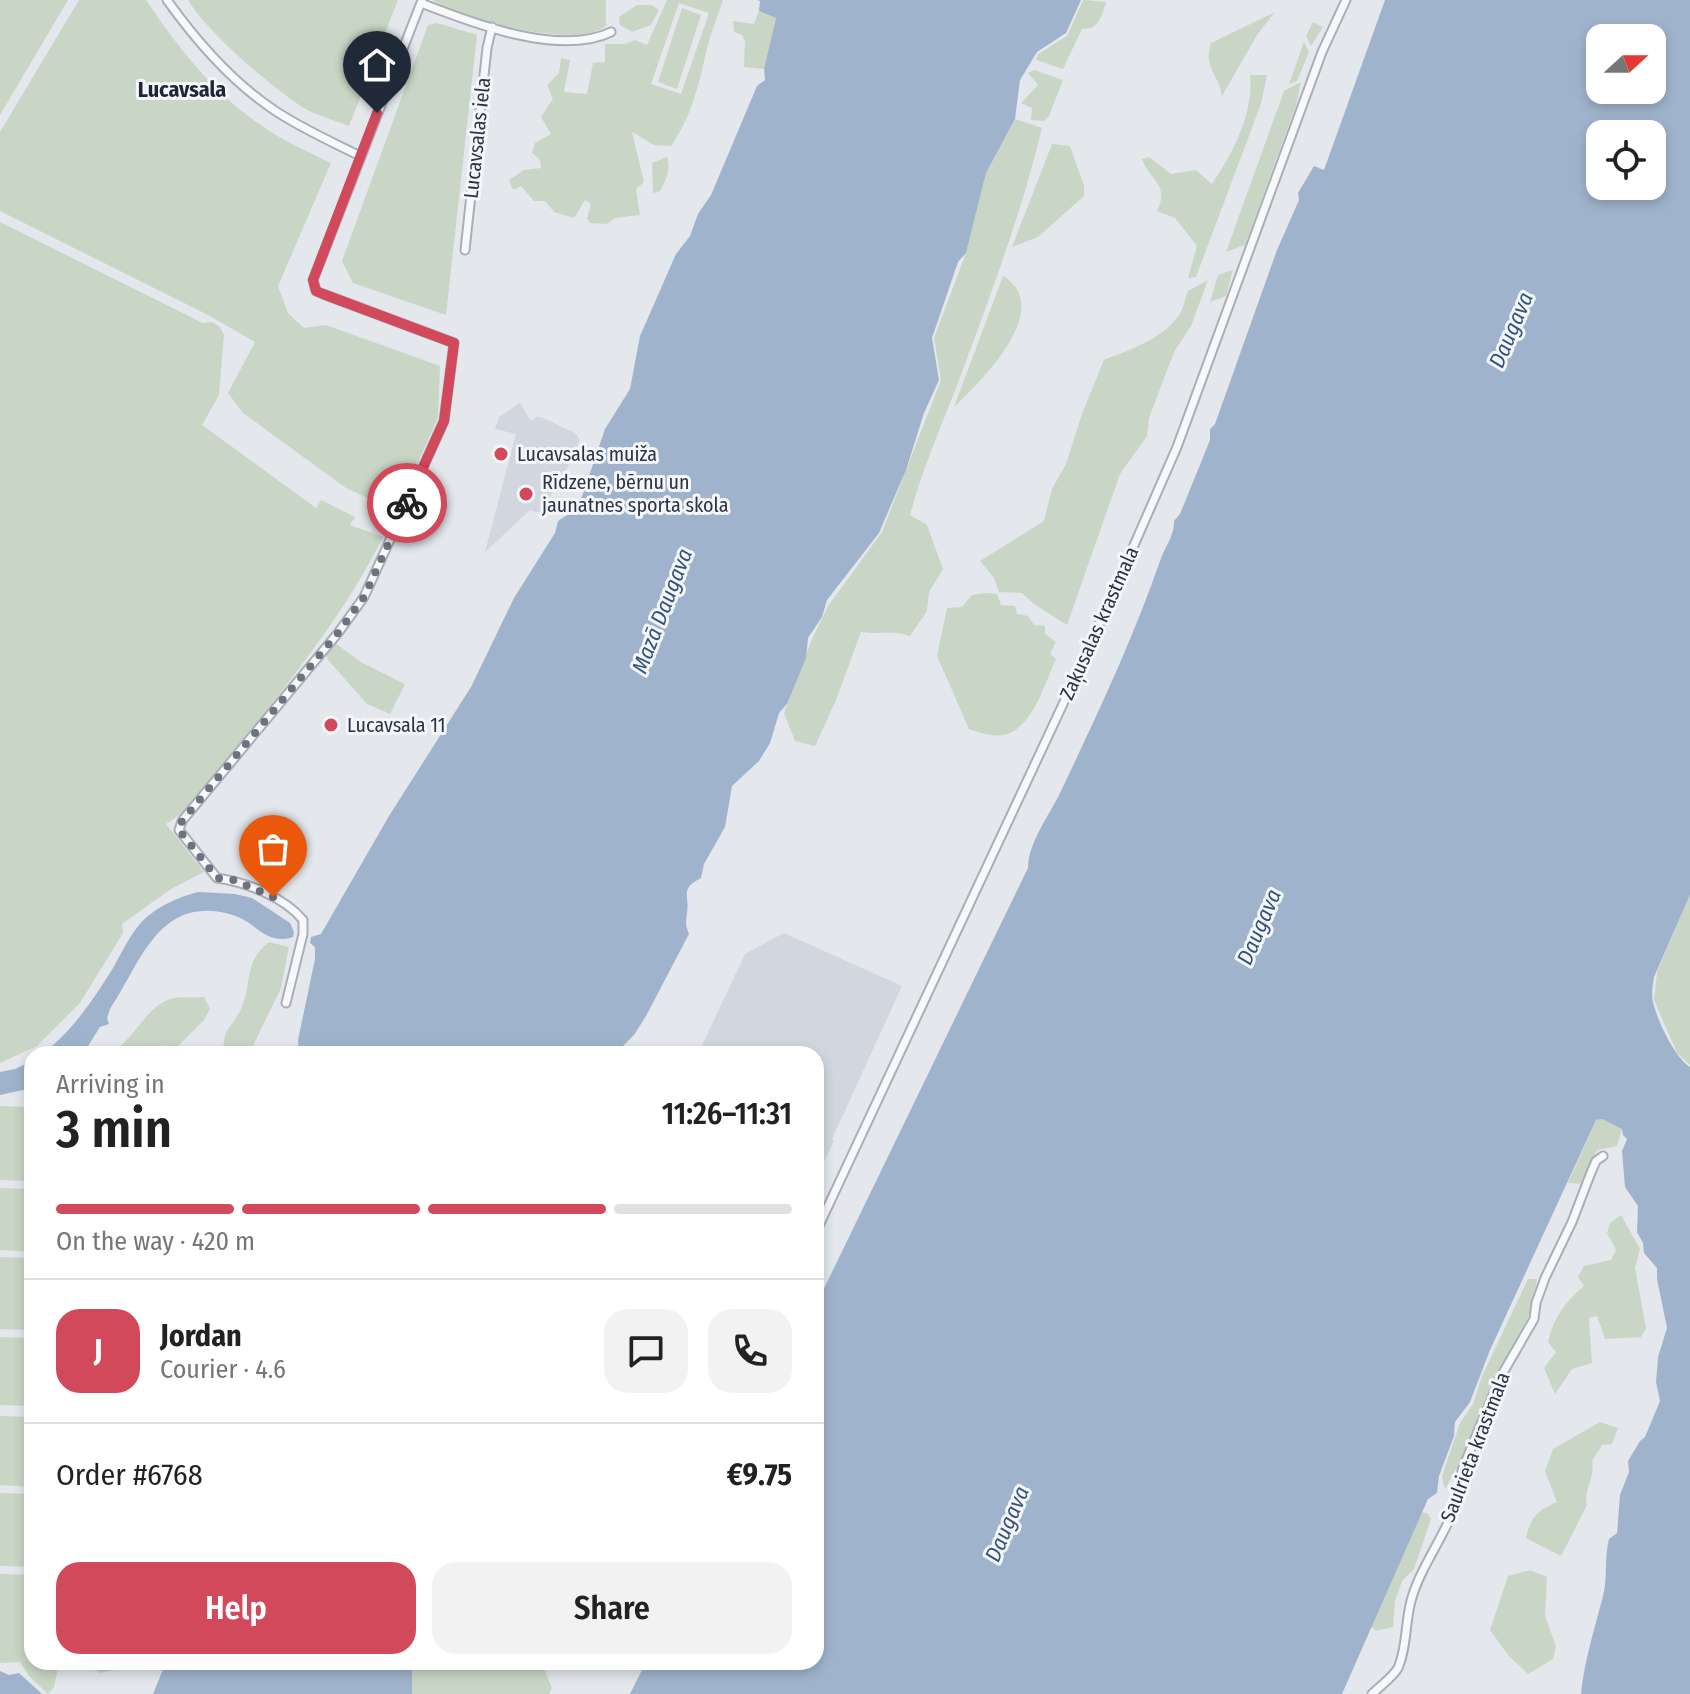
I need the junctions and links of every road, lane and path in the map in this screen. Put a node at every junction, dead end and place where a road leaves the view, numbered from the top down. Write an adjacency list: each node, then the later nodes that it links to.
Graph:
1 (167, 0): 6 (street)
2 (1346, 0): 10 (street, Zaķusalas krastmala)
3 (422, 1): 4 (street); 6 (street)
4 (492, 27): 5 (street); 7 (street, Lucavsalas iela)
5 (611, 32)
6 (360, 156): 8 (street)
7 (465, 250)
8 (286, 1003)
9 (1603, 1156): 11 (street, Saulrieta krastmala)
10 (824, 1215)
11 (1372, 1694)

